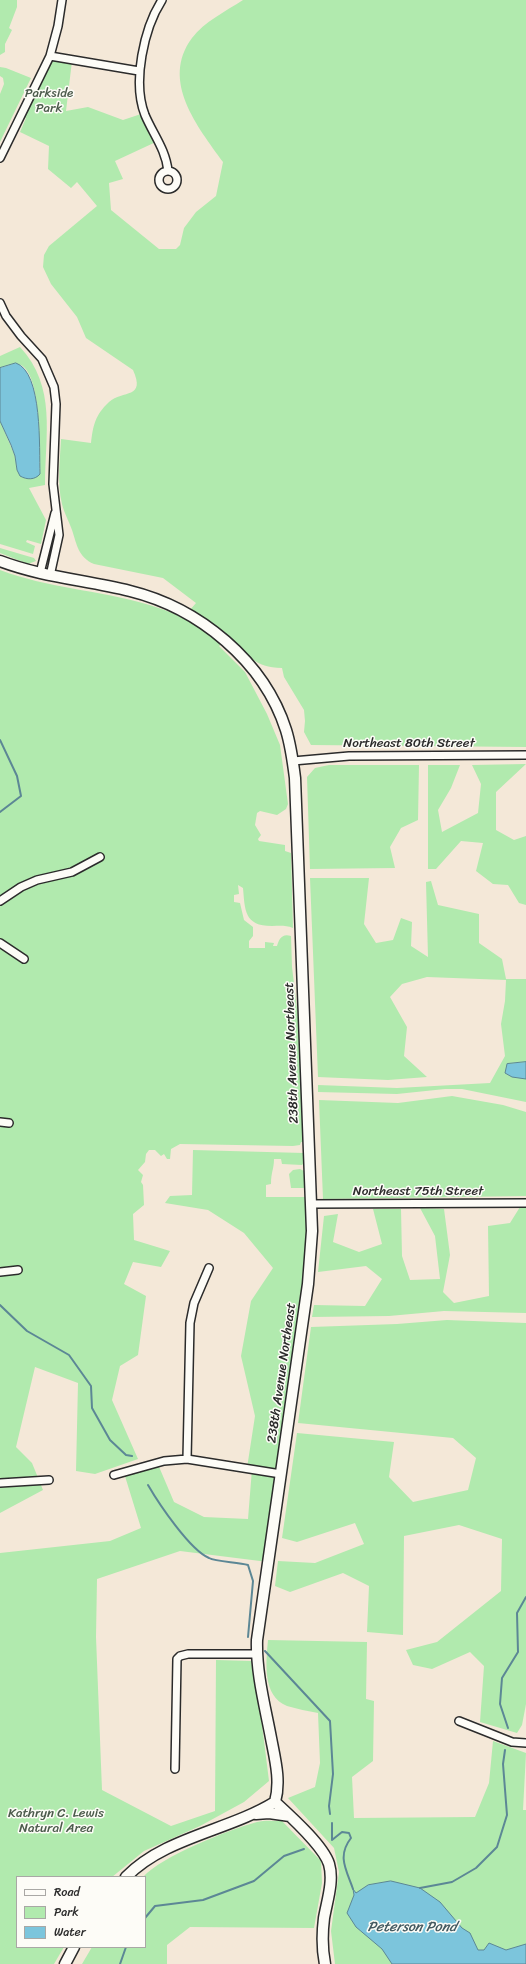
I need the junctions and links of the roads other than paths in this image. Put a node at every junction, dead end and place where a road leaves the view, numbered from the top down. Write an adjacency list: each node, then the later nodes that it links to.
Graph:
1 (62, 0): 3 (street)
2 (162, 0): 4 (street)
3 (50, 56): 4 (street); 5 (street)
4 (140, 71): 6 (street)
5 (0, 158)
6 (168, 171)
7 (0, 303): 9 (street)
8 (0, 561): 9 (street, 238th Avenue Northeast)
9 (45, 575): 11 (street, 238th Avenue Northeast)
10 (526, 755): 11 (street, Northeast 80th Street)
11 (293, 761): 19 (street, 238th Avenue Northeast)
12 (100, 857): 13 (street)
13 (0, 901)
14 (0, 943): 15 (street)
15 (24, 959)
16 (0, 1122): 17 (street)
17 (9, 1123)
18 (526, 1203): 19 (street, Northeast 75th Street)
19 (311, 1204): 24 (street, 238th Avenue Northeast)
20 (209, 1268): 23 (street)
21 (18, 1270): 22 (street)
22 (0, 1272)
23 (186, 1459): 24 (street); 25 (street)
24 (281, 1474): 28 (street, 238th Avenue Northeast)
25 (114, 1475)
26 (49, 1480): 27 (street)
27 (0, 1483)
28 (257, 1654): 31 (street); 32 (street, 238th Avenue Northeast)
29 (459, 1721): 30 (street)
30 (526, 1743)
31 (175, 1770)
32 (275, 1802): 33 (street); 34 (street)
33 (256, 1814): 34 (street); 35 (street)
34 (290, 1816): 38 (street)
35 (127, 1876)
36 (73, 1948): 37 (street)
37 (65, 1964)
38 (325, 1964)

